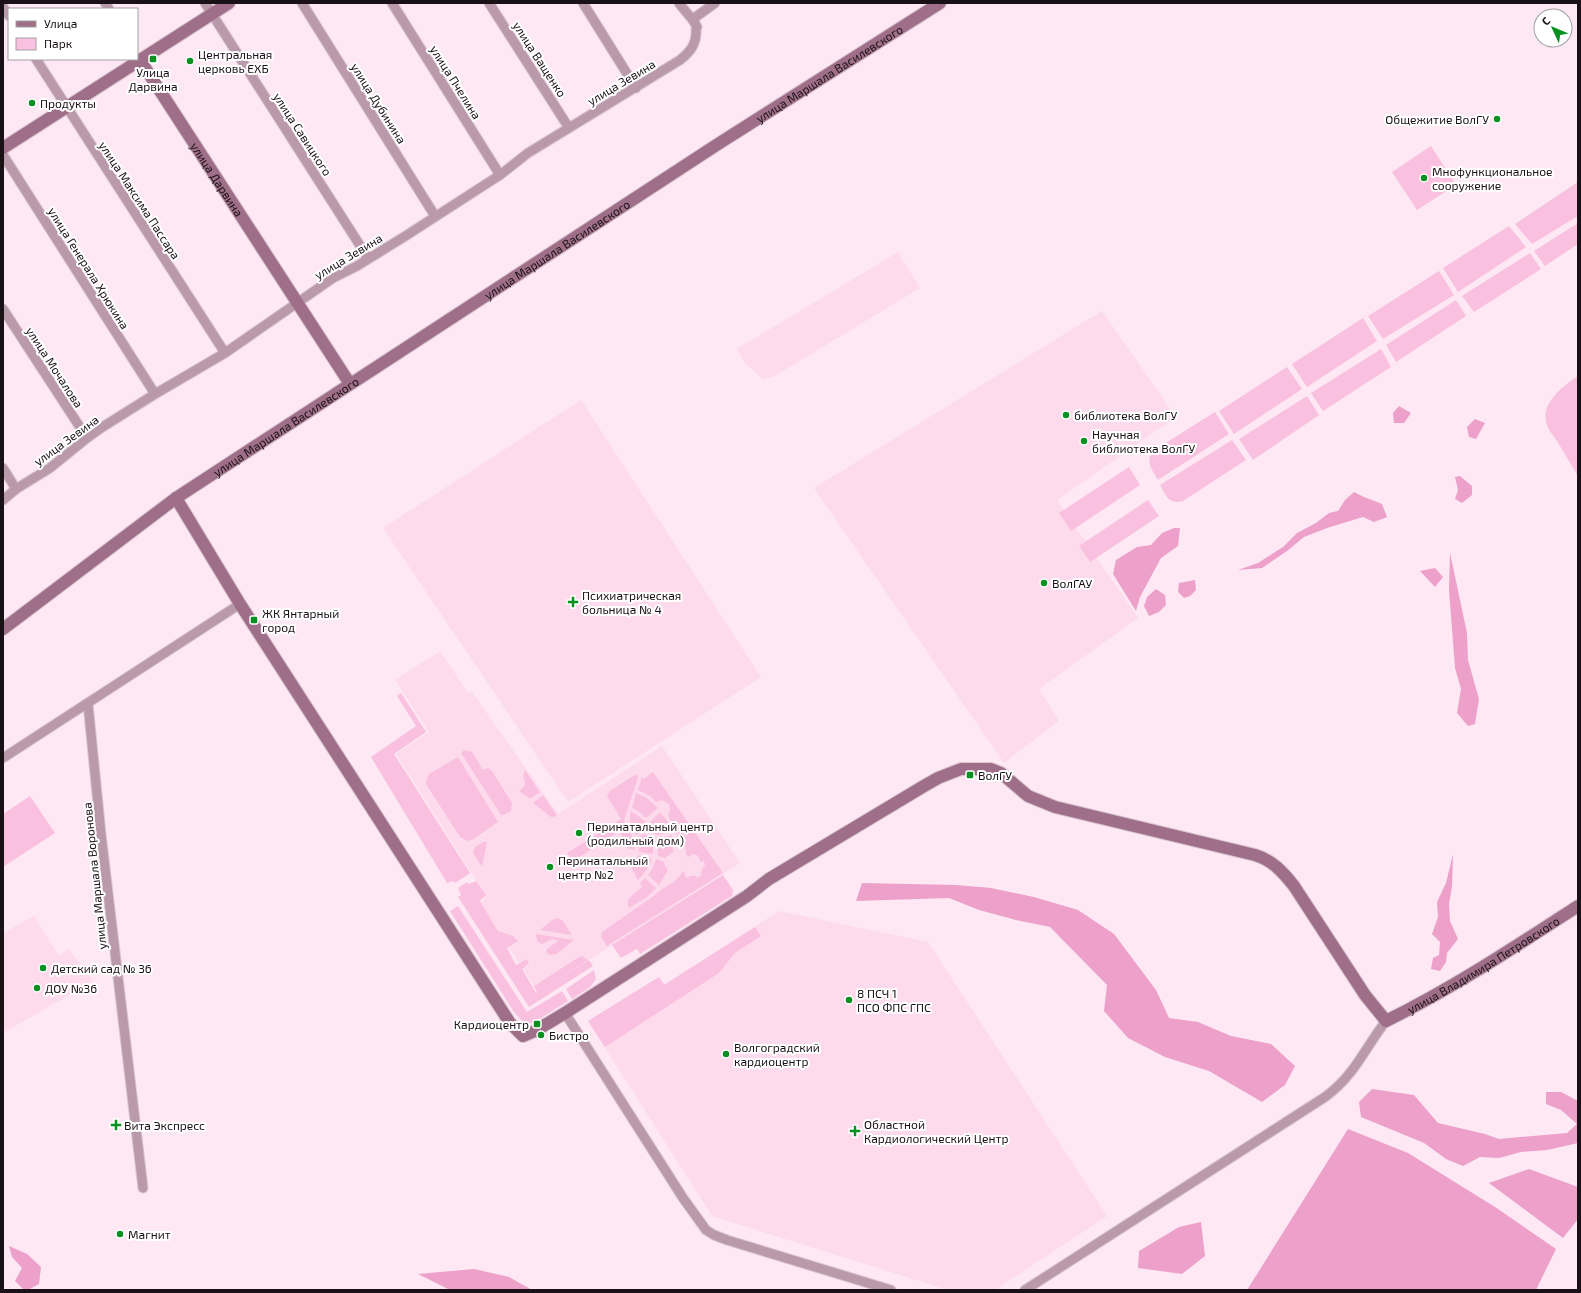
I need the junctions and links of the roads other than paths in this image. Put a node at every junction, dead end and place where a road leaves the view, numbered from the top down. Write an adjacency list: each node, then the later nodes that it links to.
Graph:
1 (205, 3): 10 (street, улица Савицкого)
2 (229, 3): 10 (street)
3 (302, 3): 21 (street, улица Дубинина)
4 (392, 3): 20 (street, улица Пчелина)
5 (489, 3): 17 (street, улица Ващенко)
6 (582, 3): 15 (street)
7 (679, 3): 11 (street)
8 (715, 3): 11 (street)
9 (940, 3): 26 (street, улица Маршала Василевского)
10 (212, 14): 12 (street); 22 (street, улица Савицкого)
11 (694, 19): 15 (street, улица Зевина)
12 (138, 58): 23 (street, улица Дарвина)
13 (37, 60): 16 (street, улица Максима Пассара)
14 (135, 60): 16 (street)
15 (636, 88): 17 (street, улица Зевина)
16 (66, 107): 18 (street); 25 (street, улица Максима Пассара)
17 (569, 128): 20 (street, улица Зевина)
18 (3, 148)
19 (3, 155): 27 (street, улица Генерала Хрюкина)
20 (500, 175): 21 (street, улица Зевина)
21 (435, 216): 22 (street, улица Зевина)
22 (368, 258): 23 (street, улица Зевина)
23 (297, 304): 25 (street, улица Зевина); 26 (street, улица Дарвина)
24 (3, 309): 28 (street, улица Мочалова)
25 (226, 353): 27 (street, улица Зевина)
26 (350, 384): 31 (street, улица Маршала Василевского)
27 (155, 394): 28 (street, улица Зевина)
28 (87, 438): 30 (street, улица Зевина)
29 (3, 468): 30 (street)
30 (16, 489): 32 (street, улица Зевина)
31 (176, 498): 33 (street); 34 (street, улица Маршала Василевского)
32 (3, 500)
33 (240, 604): 35 (street); 38 (street)
34 (3, 629)
35 (88, 704): 36 (street); 40 (street, улица Маршала Воронова)
36 (3, 758)
37 (1578, 906): 39 (street, улица Владимира Петровского)
38 (565, 1013): 39 (street); 41 (street)
39 (1386, 1020): 42 (street)
40 (143, 1188)
41 (891, 1290)
42 (1025, 1290)

